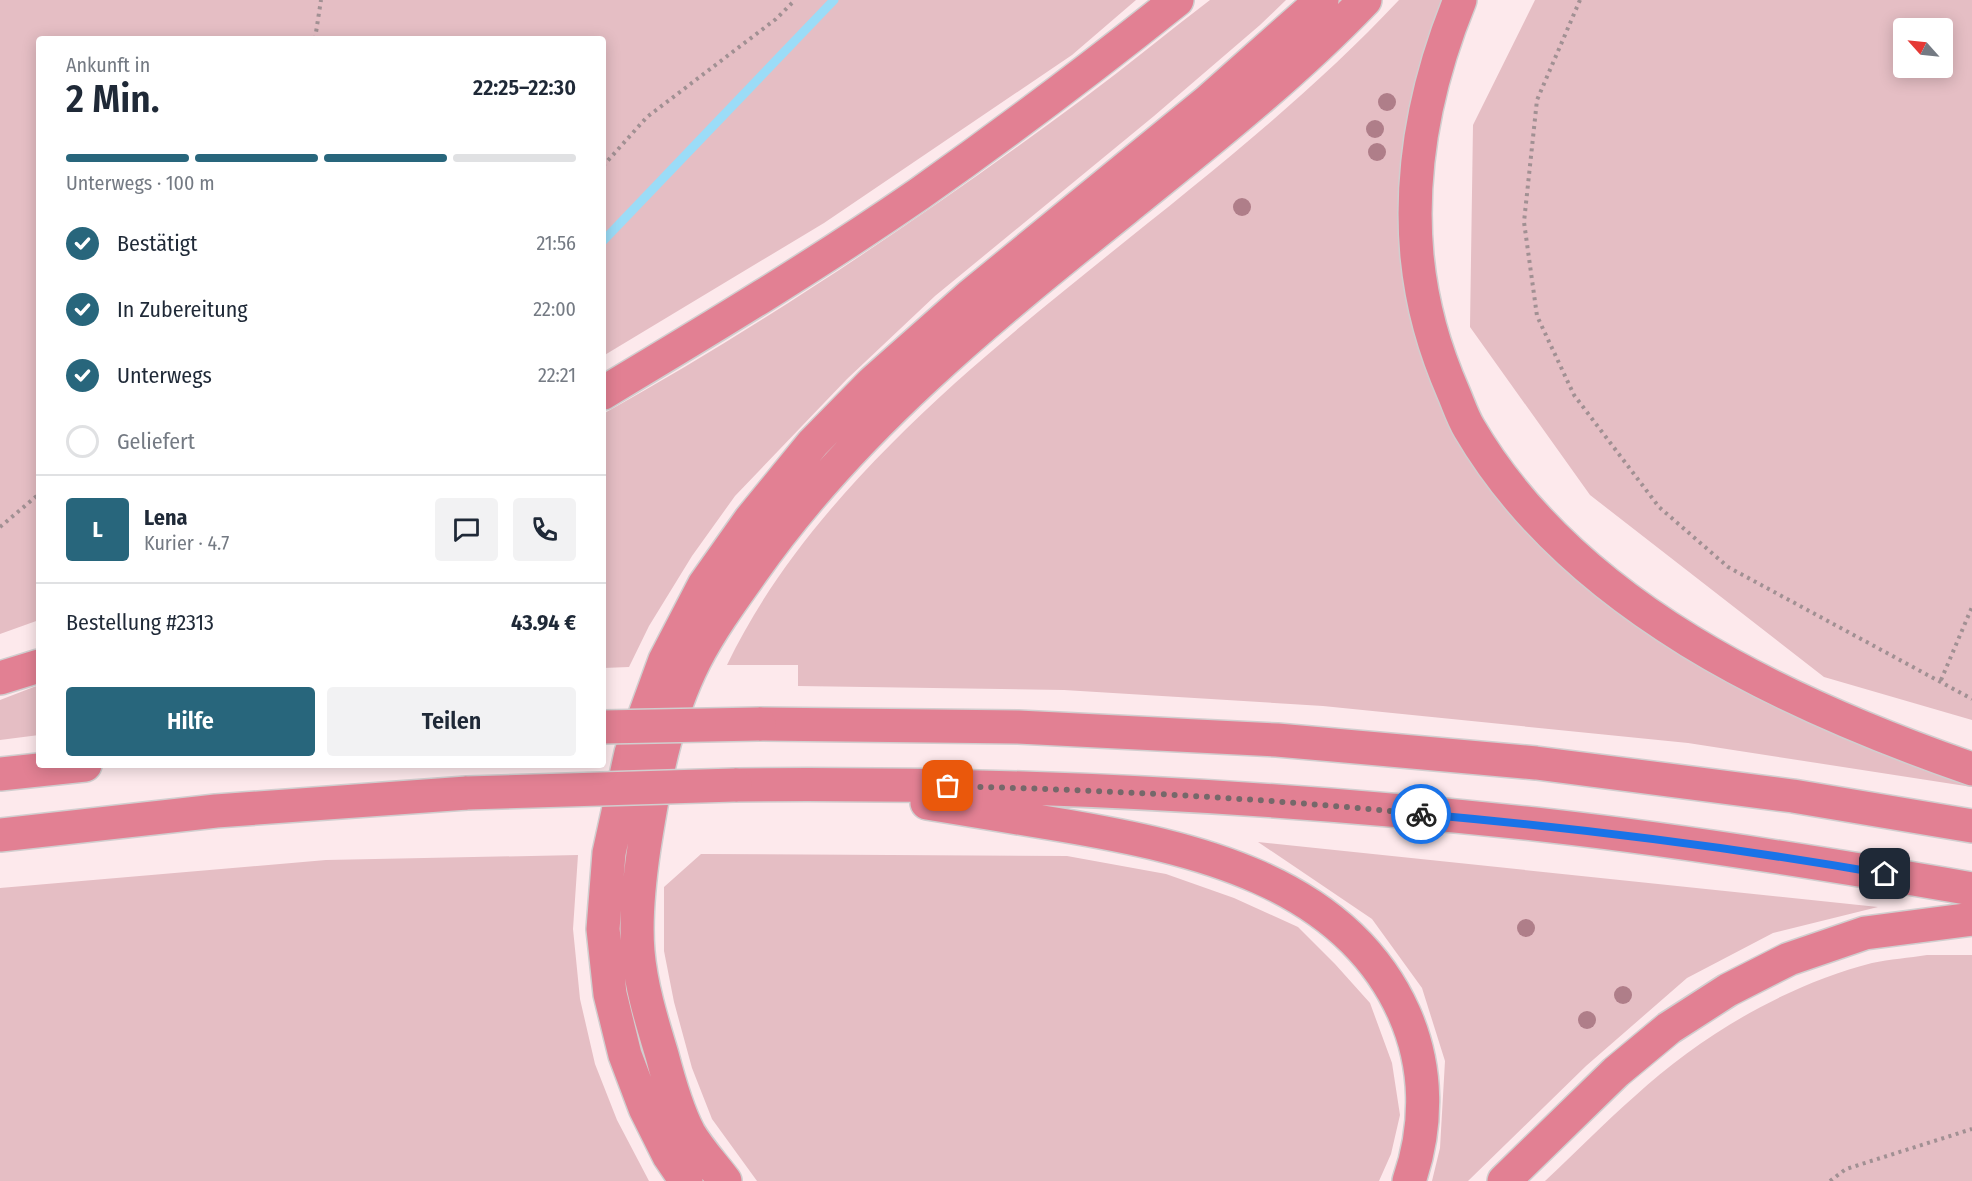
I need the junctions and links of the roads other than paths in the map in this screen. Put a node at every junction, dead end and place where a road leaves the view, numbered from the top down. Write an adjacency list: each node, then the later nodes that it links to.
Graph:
1 (1177, 0): 5 (highway)
2 (1322, 0): 17 (highway)
3 (1365, 0): 18 (highway)
4 (1460, 0): 10 (highway)
5 (606, 391)
6 (36, 667): 7 (highway)
7 (0, 678)
8 (606, 727): 13 (highway, bridge)
9 (57, 768): 11 (highway)
10 (1972, 769)
11 (0, 774)
12 (813, 784): 14 (highway, bridge); 15 (highway); 19 (highway)
13 (1972, 826)
14 (0, 836)
15 (1972, 889)
16 (1972, 919): 20 (highway)
17 (686, 1181)
18 (725, 1181)
19 (1409, 1181)
20 (1504, 1181)

